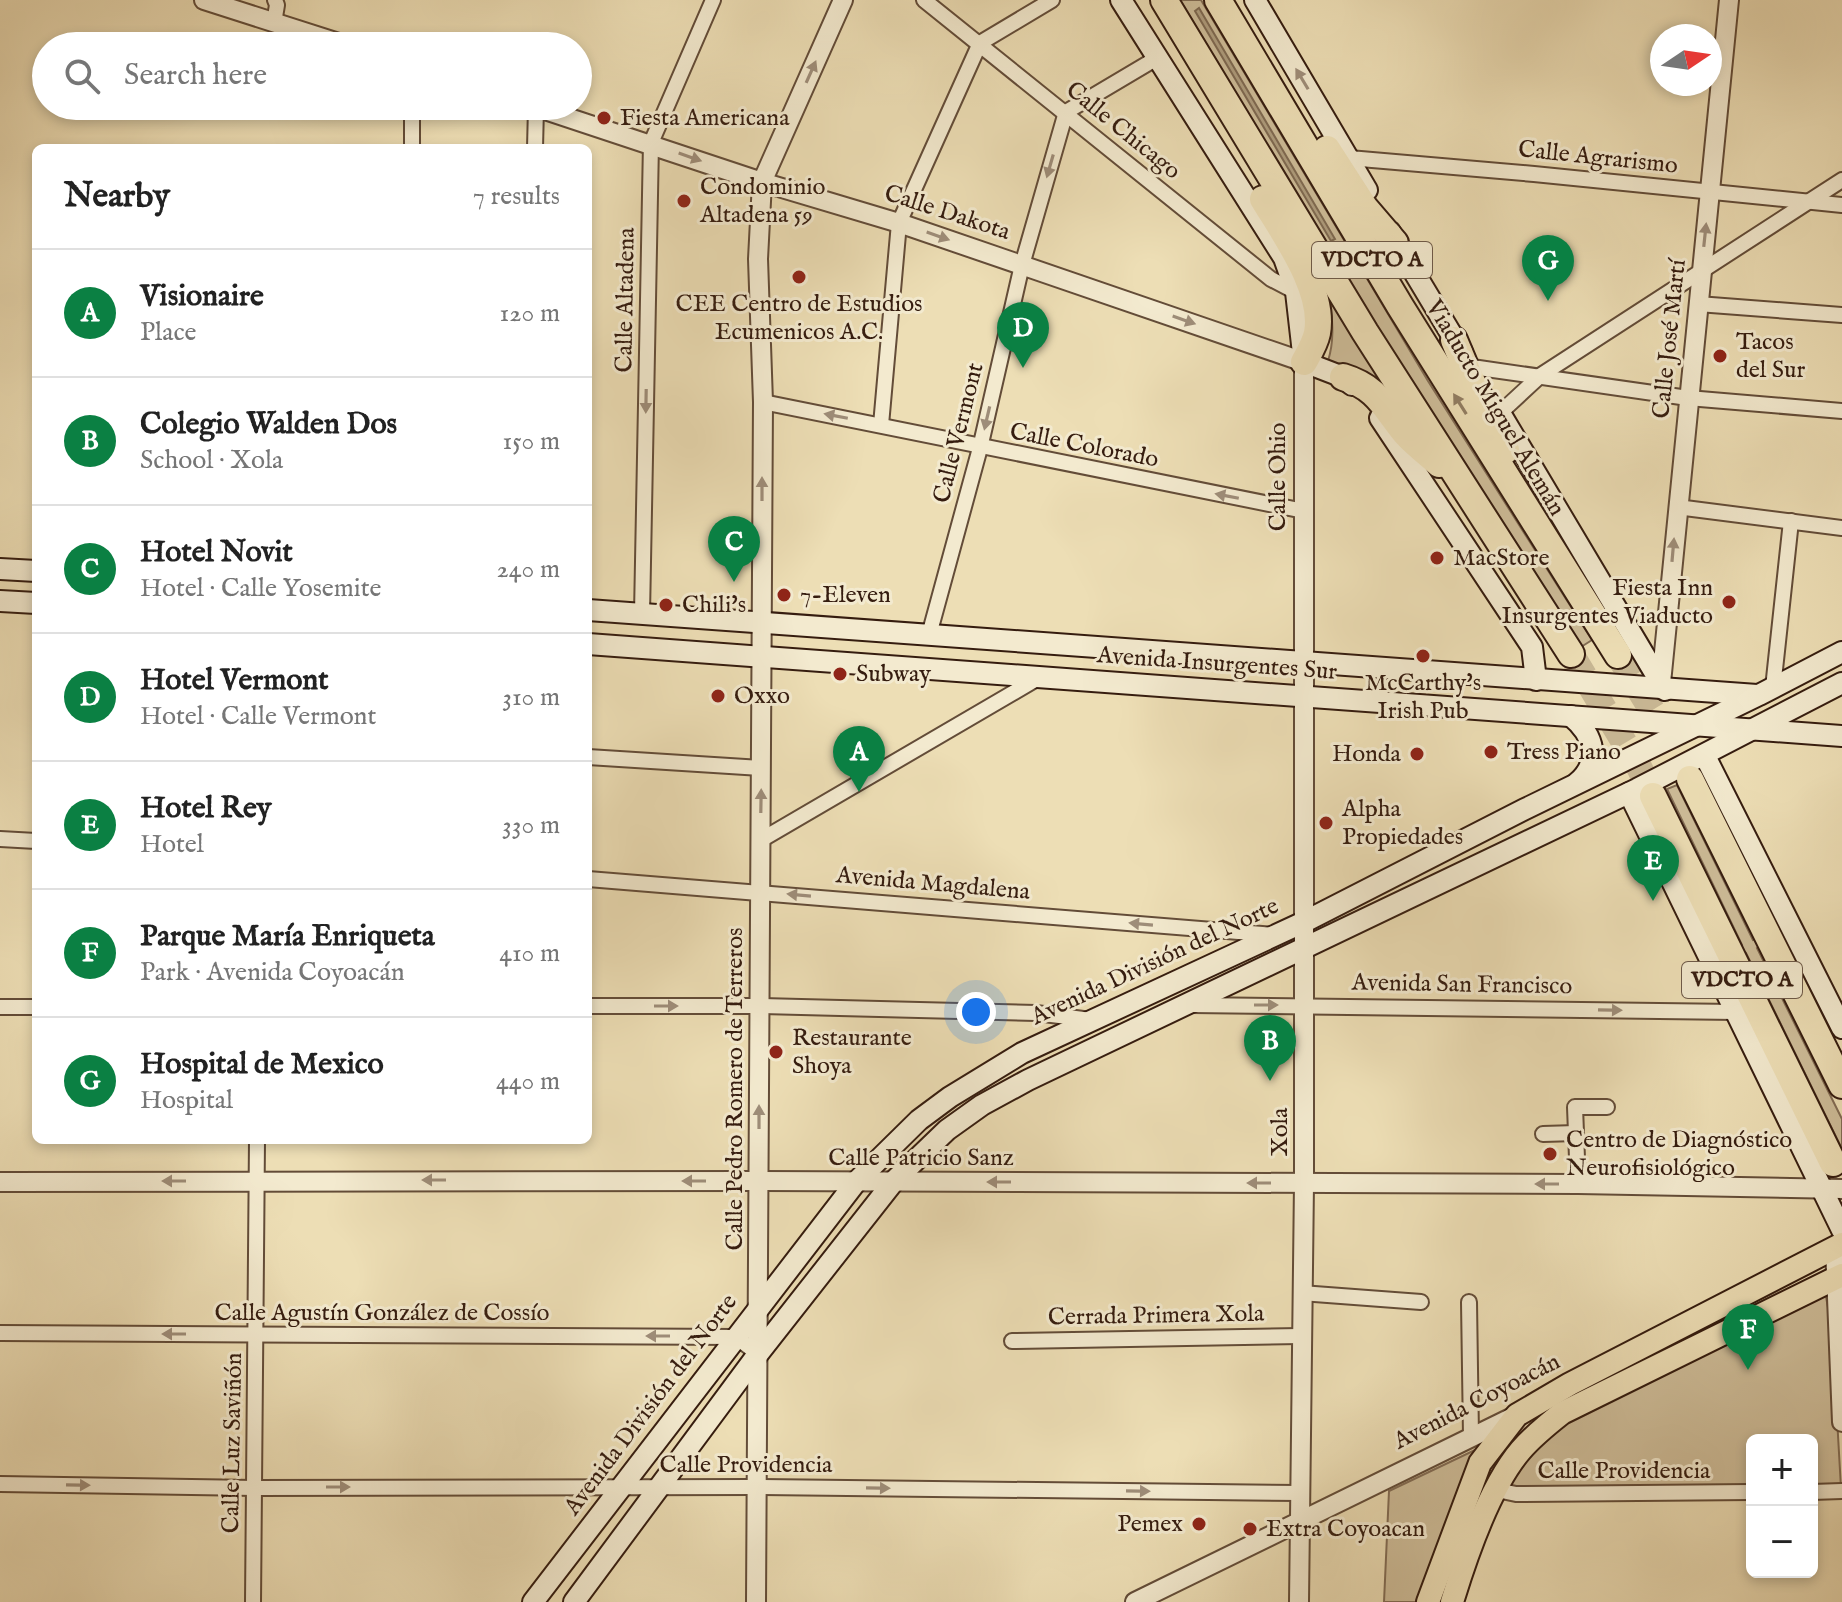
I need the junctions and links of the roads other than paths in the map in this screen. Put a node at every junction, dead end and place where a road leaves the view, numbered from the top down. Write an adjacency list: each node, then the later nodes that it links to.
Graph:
1 (204, 0): 13 (street)
2 (275, 0): 13 (street)
3 (713, 0): 22 (street, Calle Altadena)
4 (843, 0): 27 (street, one-way to 4)
5 (924, 0): 15 (street, Calle Chicago)
6 (1052, 0): 15 (street)
7 (1121, 0): 16 (main road)
8 (1218, 0): 52 (highway, Viaducto Miguel Alemán / VDCTO A, one-way to 8)
9 (1236, 0): 32 (highway)
10 (1255, 0): 25 (main road, Viaducto Miguel Alemán, one-way to 10)
11 (1729, 0): 28 (street, Calle José Martí)
12 (1164, 5): 17 (highway, VDCTO A)
13 (274, 23): 14 (street)
14 (303, 32)
15 (980, 43): 18 (street, Calle Chicago); 31 (street)
16 (1157, 58): 18 (street); 35 (main road)
17 (1218, 93): 39 (highway); 49 (highway, VDCTO A)
18 (1066, 112): 33 (street, Calle Vermont, one-way to 33); 35 (street, Calle Chicago)
19 (412, 120): 23 (street)
20 (534, 120): 24 (street)
21 (578, 120): 22 (street, Calle Dakota)
22 (651, 143): 27 (street, Calle Dakota, one-way to 27); 60 (street, Calle Altadena, one-way to 60)
23 (412, 144)
24 (535, 144)
25 (1349, 158): 28 (street, Calle Agrarismo); 32 (main road, Viaducto Miguel Alemán)
26 (1842, 180): 29 (street)
27 (762, 182): 31 (street, Calle Dakota); 44 (street, Calle Pedro Romero de Terreros)
28 (1709, 191): 29 (street, Calle Agrarismo); 34 (street, Calle José Martí, one-way to 28)
29 (1811, 202): 30 (street, Calle Agrarismo); 34 (street)
30 (1842, 205)
31 (899, 223): 33 (street, Calle Dakota, one-way to 33); 47 (street)
32 (1395, 243): 38 (main road, Viaducto Miguel Alemán)
33 (1022, 265): 39 (street, Calle Dakota, one-way to 39); 48 (street, Calle Vermont, one-way to 48)
34 (1701, 271): 36 (street, Calle José Martí); 41 (street)
35 (1296, 292): 39 (main road, Calle Ohio)
36 (1698, 304): 37 (street); 43 (street, Calle José Martí)
37 (1842, 315)
38 (1454, 340): 40 (main road, Viaducto Miguel Alemán); 52 (highway)
39 (1304, 362): 42 (main road, Calle Dakota); 51 (street, Calle Ohio)
40 (1472, 367): 41 (street); 46 (main road, Viaducto Miguel Alemán)
41 (1541, 375): 43 (street); 46 (street)
42 (1343, 377): 49 (highway); 70 (main road)
43 (1688, 398): 45 (street); 50 (street, Calle José Martí)
44 (763, 402): 47 (street, Calle Colorado, one-way to 44); 61 (street, Calle Pedro Romero de Terreros, one-way to 44)
45 (1842, 411)
46 (1500, 413): 72 (main road, Viaducto Miguel Alemán)
47 (881, 425): 48 (street, Calle Colorado)
48 (980, 448): 51 (street, Calle Colorado, one-way to 48); 62 (street, Calle Vermont)
49 (1461, 483): 65 (highway, VDCTO A)
50 (1677, 507): 53 (street); 72 (street, Calle José Martí, one-way to 50)
51 (1304, 511): 68 (street, Calle Ohio)
52 (1531, 517): 66 (highway, Viaducto Miguel Alemán / VDCTO A)
53 (1791, 521): 54 (street); 73 (street)
54 (1842, 528)
55 (0, 569): 56 (main road)
56 (32, 571)
57 (0, 601): 58 (main road)
58 (32, 603)
59 (592, 610): 60 (main road, Avenida Insurgentes Sur)
60 (642, 614): 61 (main road, Avenida Insurgentes Sur)
61 (762, 623): 62 (main road, Avenida Insurgentes Sur); 67 (street, Calle Pedro Romero de Terreros)
62 (929, 635): 68 (main road, Avenida Insurgentes Sur)
63 (592, 644): 67 (main road, Avenida Insurgentes Sur)
64 (1842, 652): 73 (main road, Avenida División del Norte)
65 (1571, 654)
66 (1618, 655)
67 (761, 657): 69 (main road, Avenida Insurgentes Sur); 83 (street, Calle Pedro Romero de Terreros)
68 (1305, 662): 70 (main road, Avenida Insurgentes Sur); 74 (street, Xola)
69 (1040, 677): 74 (main road, Avenida Insurgentes Sur); 88 (street)
70 (1536, 680): 72 (main road, Avenida Insurgentes Sur)
71 (1842, 683): 75 (main road, Avenida División del Norte)
72 (1663, 686): 73 (main road, Avenida Insurgentes Sur)
73 (1766, 692): 75 (main road, Avenida Insurgentes Sur); 78 (main road, Avenida División del Norte)
74 (1304, 696): 77 (main road, Avenida Insurgentes Sur); 92 (street, Xola)
75 (1813, 698): 76 (main road, Avenida Insurgentes Sur); 79 (main road, Avenida División del Norte)
76 (1842, 700)
77 (1571, 716): 78 (main road, Avenida Insurgentes Sur); 85 (main road)
78 (1695, 726): 79 (main road, Avenida Insurgentes Sur); 85 (main road, Avenida División del Norte)
79 (1756, 729): 80 (main road, Avenida Insurgentes Sur); 81 (main road, Avenida División del Norte)
80 (1842, 736)
81 (1705, 756): 86 (main road, Avenida División del Norte); 103 (main road)
82 (592, 757): 83 (street)
83 (761, 768): 88 (street, Calle Pedro Romero de Terreros, one-way to 83)
84 (1690, 779): 104 (highway, VDCTO A)
85 (1574, 785): 92 (main road, Avenida División del Norte)
86 (1641, 794): 94 (main road, Avenida División del Norte); 101 (main road); 114 (highway, VDCTO A)
87 (0, 839): 89 (street)
88 (761, 840): 91 (street, Calle Pedro Romero de Terreros)
89 (32, 841)
90 (592, 879): 91 (street, Avenida Magdalena)
91 (761, 891): 93 (street, Avenida Magdalena, one-way to 91); 98 (street, Calle Pedro Romero de Terreros)
92 (1304, 922): 93 (main road, Avenida División del Norte); 94 (street, Xola)
93 (1275, 935): 102 (main road, Avenida División del Norte)
94 (1304, 948): 95 (main road, Avenida División del Norte); 96 (street, Xola)
95 (1188, 1005): 96 (street, Avenida San Francisco, one-way to 96); 111 (main road, Avenida División del Norte)
96 (1304, 1005): 101 (street, Avenida San Francisco, one-way to 101); 115 (street, Xola)
97 (592, 1006): 98 (street, one-way to 98)
98 (760, 1006): 102 (street); 110 (street, Calle Pedro Romero de Terreros, one-way to 98)
99 (0, 1007): 100 (street)
100 (32, 1007)
101 (1736, 1012): 114 (main road)
102 (1091, 1020): 113 (main road, Avenida División del Norte)
103 (1842, 1028)
104 (1842, 1085)
105 (1607, 1107): 106 (street)
106 (1576, 1133): 107 (street); 116 (street)
107 (1543, 1134)
108 (257, 1144): 109 (street, Calle Luz Saviñón)
109 (257, 1180): 110 (street, Calle Patricio Sanz, one-way to 109); 112 (street, Calle Patricio Sanz, one-way to 112); 125 (street, Calle Luz Saviñón)
110 (759, 1181): 113 (street, Calle Patricio Sanz); 122 (street, Calle Pedro Romero de Terreros)
111 (894, 1181): 113 (street, Calle Patricio Sanz); 115 (street, Calle Patricio Sanz, one-way to 111); 130 (main road, Avenida División del Norte)
112 (0, 1182)
113 (856, 1182): 122 (main road, Avenida División del Norte)
114 (1832, 1182): 116 (street, Calle Patricio Sanz); 117 (main road)
115 (1304, 1183): 116 (street, Calle Patricio Sanz, one-way to 115); 119 (street, Xola)
116 (1578, 1184)
117 (1840, 1241): 118 (street); 131 (main road, Avenida Coyoacán)
118 (1839, 1277): 129 (street); 139 (main road, Avenida Coyoacán)
119 (1301, 1293): 120 (street); 126 (street, Xola)
120 (1421, 1302)
121 (1469, 1302): 133 (street)
122 (757, 1307): 127 (main road, Avenida División del Norte); 130 (street, Calle Pedro Romero de Terreros)
123 (1842, 1324): 129 (street)
124 (0, 1333): 125 (street, Calle Agustín González de Cossío, one-way to 124)
125 (256, 1335): 127 (street, Calle Agustín González de Cossío, one-way to 125); 138 (street, Calle Luz Saviñón)
126 (1300, 1336): 128 (street, Cerrada Primera Xola); 143 (street, Xola)
127 (736, 1337): 130 (street); 135 (main road, Avenida División del Norte)
128 (1012, 1341)
129 (1839, 1346): 132 (street)
130 (758, 1354): 136 (main road, Avenida División del Norte); 137 (street, Calle Pedro Romero de Terreros)
131 (1517, 1415): 133 (street, Avenida Coyoacán); 151 (main road)
132 (1842, 1422)
133 (1471, 1436): 144 (street, Avenida Coyoacán)
134 (0, 1484): 138 (street, Calle Providencia, one-way to 138)
135 (623, 1487): 136 (street, Calle Providencia); 138 (street, Calle Providencia, one-way to 135); 146 (main road, Avenida División del Norte)
136 (660, 1487): 137 (street, Calle Providencia); 147 (main road, Avenida División del Norte)
137 (758, 1487): 143 (street, Calle Providencia, one-way to 143); 148 (street, Calle Pedro Romero de Terreros)
138 (255, 1488): 145 (street, Calle Luz Saviñón)
139 (1497, 1490): 141 (street, Calle Providencia); 152 (main road, Avenida Coyoacán)
140 (1842, 1491): 142 (street)
141 (1746, 1492)
142 (1818, 1492)
143 (1299, 1493): 144 (street, Xola)
144 (1299, 1521): 149 (street, Avenida Coyoacán); 150 (street, Xola)
145 (253, 1602)
146 (533, 1602)
147 (574, 1602)
148 (756, 1602)
149 (1135, 1602)
150 (1299, 1602)
151 (1428, 1602)
152 (1452, 1602)

